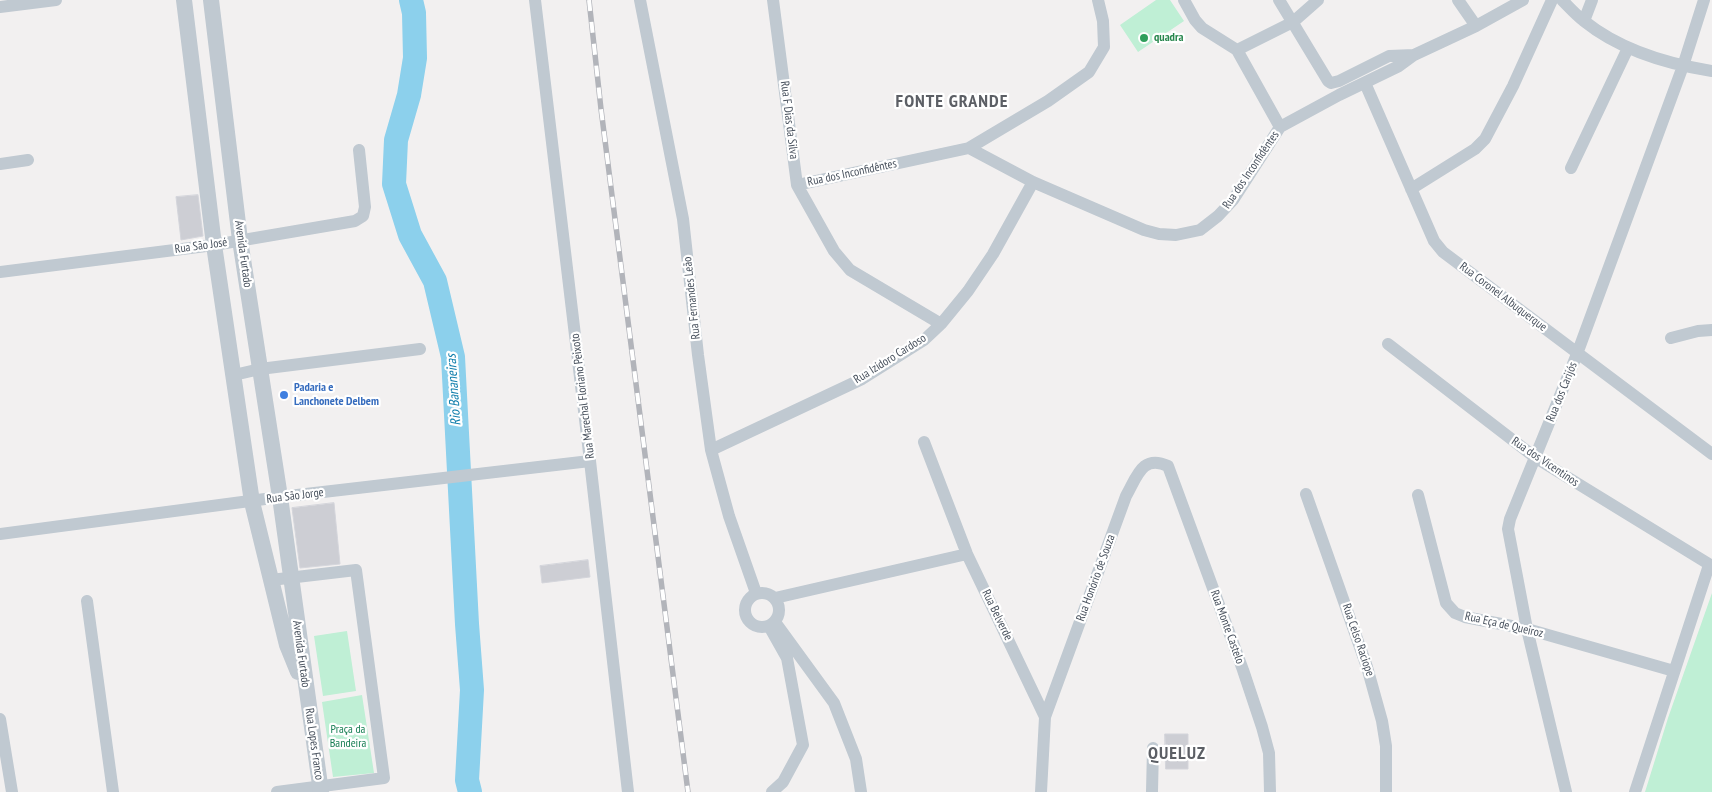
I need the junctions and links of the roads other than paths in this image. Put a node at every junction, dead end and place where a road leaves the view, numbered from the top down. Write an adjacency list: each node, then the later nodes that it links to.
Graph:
1 (56, 0): 17 (street)
2 (184, 0): 37 (street, Avenida Furtado)
3 (211, 0): 36 (street, Avenida Furtado)
4 (535, 0): 51 (street, Rua Marechal Floriano Peixoto)
5 (640, 0): 48 (street, Rua Fernandes Leão)
6 (773, 0): 34 (street, Rua F Dias da Silva)
7 (1098, 0): 28 (street)
8 (1184, 0): 22 (street)
9 (1279, 0): 19 (street)
10 (1318, 0): 19 (street)
11 (1458, 0): 20 (street)
12 (1523, 0): 20 (street, Rua dos Inconfidêntes)
13 (1552, 0): 35 (street)
14 (1562, 0): 18 (street)
15 (1592, 0): 18 (street)
16 (1704, 0): 24 (street, Rua dos Carijós)
17 (0, 7)
18 (1584, 21): 21 (street)
19 (1293, 22): 22 (street); 23 (street)
20 (1476, 26): 23 (street, Rua dos Inconfidêntes)
21 (1628, 48): 24 (street); 32 (street)
22 (1237, 50): 27 (street)
23 (1414, 54): 26 (street, Rua dos Inconfidêntes)
24 (1683, 66): 25 (street); 44 (street, Rua dos Carijós)
25 (1712, 71)
26 (1365, 83): 27 (street, Rua dos Inconfidêntes); 35 (street, Rua Coronel Albuquerque)
27 (1280, 128): 33 (street, Rua dos Inconfidêntes)
28 (969, 148): 33 (street, Rua dos Inconfidêntes); 34 (street, Rua dos Inconfidêntes)
29 (359, 150): 36 (street, Rua São José)
30 (28, 160): 31 (street)
31 (0, 164)
32 (1571, 168)
33 (1033, 182): 39 (street, Rua Izidoro Cardoso)
34 (797, 185): 39 (street, Rua F Dias da Silva)
35 (1411, 190): 44 (street, Rua Coronel Albuquerque)
36 (240, 240): 37 (street, Rua São José); 45 (street, Avenida Furtado)
37 (214, 245): 38 (street, Rua São José); 46 (street, Avenida Furtado)
38 (0, 272)
39 (940, 324): 48 (street, Rua Izidoro Cardoso)
40 (1712, 330): 41 (street)
41 (1671, 338)
42 (1388, 344): 50 (street, Rua dos Vicentinos)
43 (420, 349): 45 (street)
44 (1577, 354): 49 (street, Rua Coronel Albuquerque); 50 (street, Rua dos Carijós)
45 (260, 369): 46 (street); 55 (street, Avenida Furtado)
46 (234, 375): 56 (street, Avenida Furtado)
47 (924, 442): 58 (street, Rua Belverde)
48 (711, 450): 62 (street, Rua Fernandes Leão)
49 (1712, 454)
50 (1536, 458): 59 (street, Rua dos Vicentinos); 66 (street, Rua dos Carijós)
51 (590, 461): 55 (street, Rua São Jorge); 76 (street, Rua Marechal Floriano Peixoto)
52 (1168, 466): 69 (street, Rua Honório de Souza); 81 (street, Rua Monte Castelo)
53 (1306, 494): 82 (street, Rua Celso Raciope)
54 (1418, 495): 66 (street, Rua Eça de Queiroz)
55 (280, 497): 56 (street, Rua São Jorge); 60 (street, Avenida Furtado)
56 (252, 502): 57 (street, Rua São Jorge); 61 (street, Avenida Furtado)
57 (0, 534)
58 (967, 554): 63 (street); 69 (street, Rua Belverde)
59 (1710, 566): 67 (street)
60 (291, 578): 61 (street); 68 (street, Avenida Furtado); 72 (street)
61 (271, 580): 68 (street, Avenida Furtado)
62 (756, 593): 63 (street); 65 (street)
63 (775, 598): 65 (street)
64 (87, 601): 74 (street)
65 (772, 624): 77 (street); 78 (street)
66 (1527, 629): 67 (street, Rua Eça de Queiroz); 83 (street, Rua dos Carijós)
67 (1674, 671): 84 (street)
68 (307, 696): 72 (street, Rua Lopes Franco)
69 (1045, 717): 79 (street, Rua Belverde)
70 (0, 719): 73 (street)
71 (1153, 748): 80 (street)
72 (321, 788): 75 (street)
73 (12, 792)
74 (113, 792)
75 (276, 792)
76 (628, 792)
77 (772, 792)
78 (861, 792)
79 (1041, 792)
80 (1152, 792)
81 (1270, 792)
82 (1386, 792)
83 (1566, 792)
84 (1635, 792)

